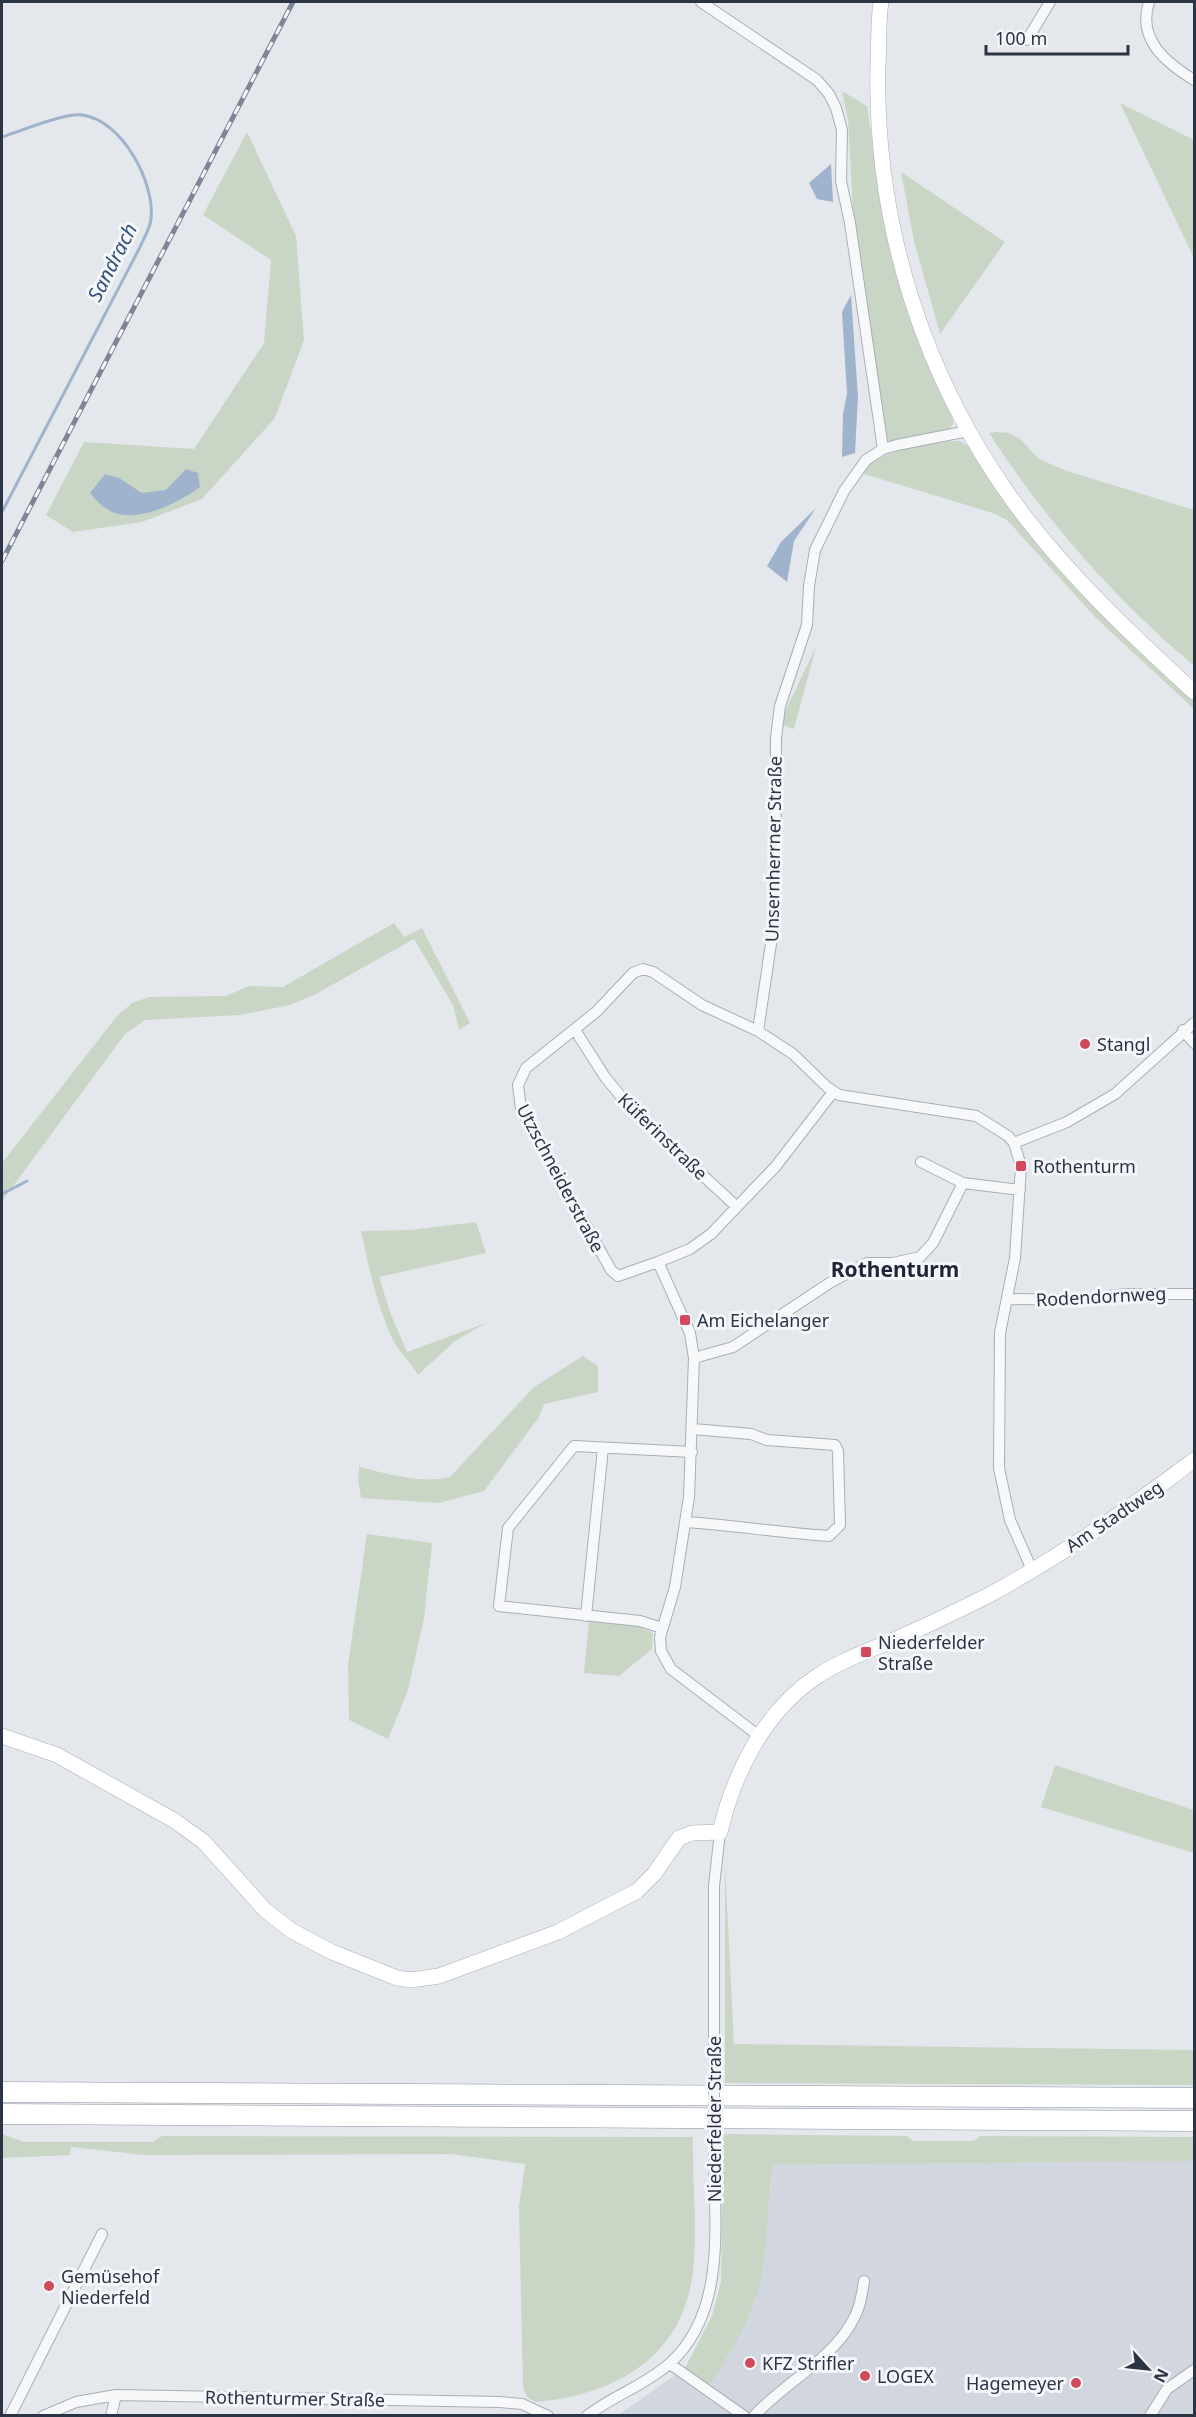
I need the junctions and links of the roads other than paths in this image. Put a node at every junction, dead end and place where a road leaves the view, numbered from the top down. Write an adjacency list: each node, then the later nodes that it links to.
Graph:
1 (701, 2): 8 (street)
2 (881, 2): 7 (street)
3 (1050, 2): 5 (street)
4 (1149, 2): 6 (street)
5 (1028, 40)
6 (1194, 80)
7 (968, 431): 8 (street); 9 (street)
8 (883, 449): 13 (street, Unsernherrner Straße)
9 (1194, 692)
10 (1194, 1023): 12 (street)
11 (575, 1030): 13 (street, Utzschneiderstraße); 20 (street, Küferinstraße); 21 (street, Utzschneiderstraße)
12 (1184, 1030): 14 (street); 16 (street)
13 (758, 1031): 15 (street)
14 (1194, 1043)
15 (833, 1092): 16 (street); 20 (street)
16 (1014, 1143): 19 (street)
17 (921, 1162): 18 (street)
18 (963, 1183): 19 (street); 24 (street)
19 (1020, 1190): 23 (street)
20 (737, 1207): 21 (street)
21 (658, 1262): 24 (street)
22 (1194, 1294): 23 (street, Rodendornweg)
23 (1008, 1299): 30 (street)
24 (694, 1358): 25 (street)
25 (693, 1429): 27 (street); 29 (street)
26 (603, 1448): 27 (street); 31 (street); 31 (street)
27 (692, 1452): 29 (street)
28 (1194, 1460): 30 (street, Am Stadtweg)
29 (686, 1522): 32 (street)
30 (1032, 1570): 34 (street, Niederfelder Straße)
31 (586, 1616): 32 (street)
32 (662, 1628): 34 (street)
33 (2, 1736): 35 (street)
34 (759, 1736): 35 (street, Niederfelder Straße)
35 (720, 1833): 42 (street, Niederfelder Straße, bridge)
36 (2, 2092): 37 (highway)
37 (1194, 2098)
38 (2, 2114): 39 (highway)
39 (1194, 2121)
40 (102, 2234): 45 (street)
41 (864, 2281): 51 (street)
42 (670, 2364): 49 (street, Niederfelder Straße); 50 (street)
43 (1194, 2370): 52 (street)
44 (116, 2395): 46 (street, Rothenturmer Straße); 47 (street); 48 (street, Rothenturmer Straße)
45 (10, 2415)
46 (43, 2415)
47 (111, 2415)
48 (548, 2415)
49 (587, 2415)
50 (744, 2415)
51 (754, 2415)
52 (1150, 2415)

